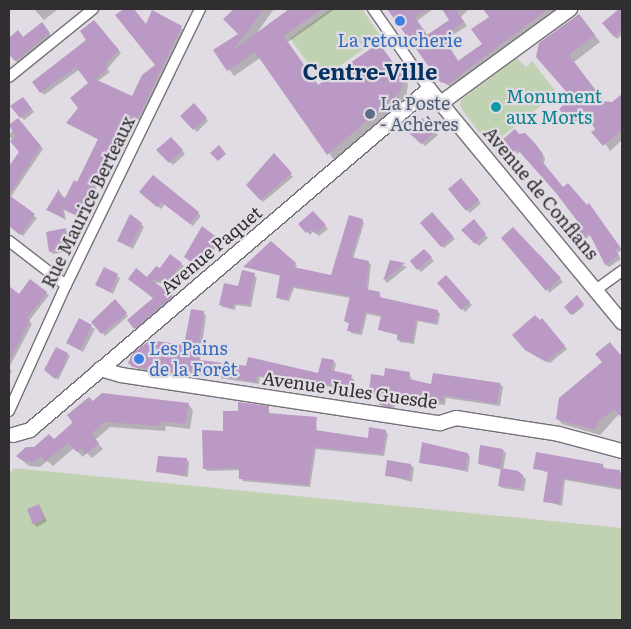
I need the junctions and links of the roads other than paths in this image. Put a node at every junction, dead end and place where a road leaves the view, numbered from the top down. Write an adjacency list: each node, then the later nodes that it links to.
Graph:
1 (93, 9): 5 (street)
2 (200, 9): 10 (street, Rue Maurice Berteaux)
3 (373, 9): 6 (street)
4 (570, 9): 7 (street)
5 (9, 77)
6 (429, 89): 7 (street, Avenue de Conflans); 13 (street, Avenue Paquet)
7 (441, 103): 11 (street, Avenue de Conflans)
8 (9, 241): 10 (street)
9 (622, 270): 11 (street)
10 (66, 285): 14 (street, Rue Maurice Berteaux)
11 (597, 289): 12 (street, Avenue de Conflans)
12 (622, 322)
13 (100, 369): 15 (street, Avenue Paquet); 16 (street, Avenue Jules Guesde)
14 (9, 411)
15 (10, 435)
16 (622, 451)

